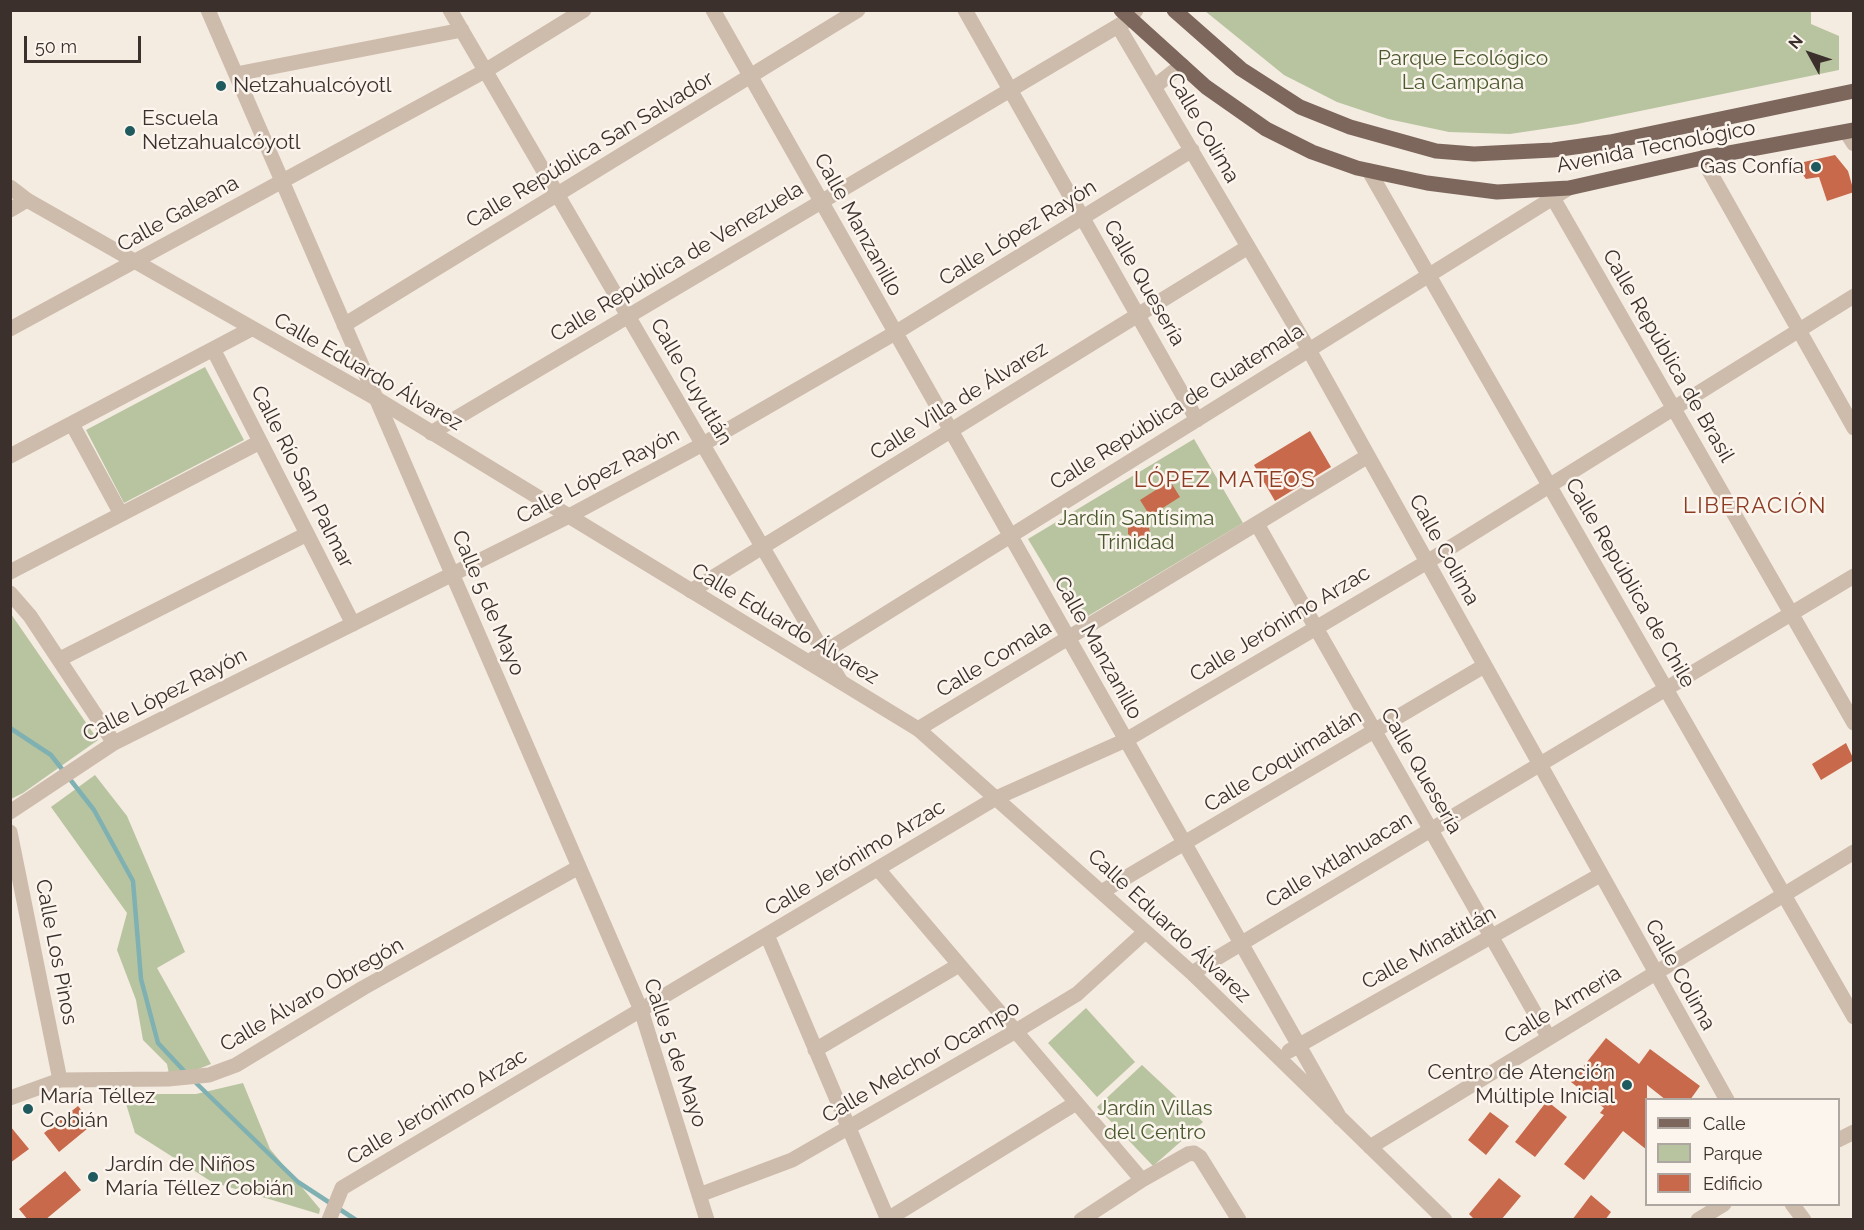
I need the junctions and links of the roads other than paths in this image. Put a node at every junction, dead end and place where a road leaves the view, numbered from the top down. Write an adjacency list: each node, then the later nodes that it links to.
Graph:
1 (208, 10): 12 (street, Calle 5 de Mayo)
2 (450, 10): 9 (street, Calle Cuyutlán)
3 (584, 10): 11 (street, Calle Galeana)
4 (713, 10): 13 (street, Calle Manzanillo)
5 (858, 10): 13 (street, Calle República San Salvador)
6 (965, 10): 15 (street, Calle Quesería)
7 (1174, 10): 16 (main road, Avenida Tecnológico)
8 (1127, 16): 10 (main road, Avenida Tecnológico); 14 (street, Calle Colima); 15 (street, Calle República de Venezuela)
9 (462, 30): 11 (street, Calle Cuyutlán); 12 (street)
10 (1182, 65): 14 (street); 20 (main road, Avenida Tecnológico)
11 (485, 71): 21 (street, Calle Galeana); 24 (street, Calle Cuyutlán)
12 (236, 74): 21 (street, Calle 5 de Mayo)
13 (750, 76): 24 (street, Calle República San Salvador); 27 (street, Calle Manzanillo)
14 (1154, 87): 18 (street, Calle Colima)
15 (1010, 90): 27 (street, Calle República de Venezuela); 29 (street, Calle Quesería)
16 (1854, 91)
17 (1851, 135): 19 (main road, Avenida Tecnológico)
18 (1192, 150): 29 (street, Calle López Rayón); 30 (street, Calle Colima)
19 (1701, 158): 23 (main road, Avenida Tecnológico); 39 (street)
20 (1369, 171): 23 (main road, Avenida Tecnológico); 32 (street, Calle República de Chile)
21 (282, 180): 31 (street, Calle Galeana); 36 (street, Calle 5 de Mayo)
22 (10, 187): 26 (street, Calle Eduardo Álvarez)
23 (1569, 188): 25 (street, Calle República de Guatemala)
24 (557, 195): 35 (street, Calle Cuyutlán); 36 (street, Calle República San Salvador)
25 (1553, 198): 32 (street, Calle República de Guatemala); 44 (street, Calle República de Brasil)
26 (27, 200): 28 (street); 31 (street, Calle Eduardo Álvarez)
27 (821, 202): 35 (street, Calle República de Venezuela); 40 (street, Calle Manzanillo)
28 (10, 210)
29 (1083, 218): 34 (street, Calle Quesería); 40 (street, Calle López Rayón)
30 (1248, 247): 34 (street, Calle Villa de Álvarez); 42 (street, Calle Colima)
31 (135, 262): 37 (street, Calle Galeana); 38 (street, Calle Eduardo Álvarez)
32 (1429, 275): 42 (street, Calle República de Guatemala); 54 (street, Calle República de Chile)
33 (1854, 296): 39 (street, Calle Jerónimo Arzac)
34 (1138, 315): 45 (street, Calle Quesería); 48 (street, Calle Villa de Álvarez)
35 (628, 316): 49 (street, Calle República de Venezuela); 51 (street, Calle Cuyutlán)
36 (344, 325): 43 (street, Calle 5 de Mayo)
37 (10, 329)
38 (251, 329): 41 (street); 43 (street, Calle Eduardo Álvarez)
39 (1798, 331): 44 (street, Calle Jerónimo Arzac); 47 (street)
40 (895, 333): 48 (street, Calle Manzanillo); 51 (street, Calle López Rayón)
41 (213, 349): 46 (street); 50 (street, Calle Río San Palmar)
42 (1309, 350): 45 (street, Calle República de Guatemala); 53 (street, Calle Colima)
43 (377, 399): 49 (street, Calle Eduardo Álvarez); 63 (street, Calle 5 de Mayo)
44 (1674, 409): 54 (street, Calle Jerónimo Arzac); 67 (street, Calle República de Brasil)
45 (1197, 420): 59 (street, Calle República de Guatemala)
46 (72, 424): 52 (street); 55 (street)
47 (1854, 428)
48 (951, 431): 59 (street, Calle Manzanillo); 60 (street, Calle Villa de Álvarez)
49 (431, 433): 56 (street, Calle Eduardo Álvarez)
50 (260, 442): 55 (street); 58 (street, Calle Río San Palmar)
51 (703, 444): 56 (street, Calle López Rayón); 60 (street, Calle Cuyutlán)
52 (10, 456)
53 (1368, 456): 57 (street, Calle Comala); 61 (street, Calle Colima)
54 (1550, 486): 61 (street, Calle Jerónimo Arzac); 76 (street, Calle República de Chile)
55 (121, 514): 62 (street)
56 (569, 516): 63 (street, Calle López Rayón); 65 (street, Calle Eduardo Álvarez)
57 (1257, 524): 69 (street, Calle Quesería); 70 (street, Calle Comala)
58 (307, 534): 68 (street, Calle Río San Palmar); 72 (street)
59 (1010, 536): 70 (street, Calle Manzanillo); 71 (street, Calle República de Guatemala)
60 (762, 547): 65 (street, Calle Villa de Álvarez); 71 (street, Calle Cuyutlán)
61 (1427, 562): 69 (street, Calle Jerónimo Arzac); 74 (street, Calle Colima)
62 (10, 572)
63 (453, 574): 68 (street, Calle López Rayón); 89 (street, Calle 5 de Mayo)
64 (1854, 576): 67 (street, Calle Ixtlahuacan)
65 (691, 591): 73 (street, Calle Eduardo Álvarez)
66 (10, 593): 72 (street)
67 (1791, 614): 76 (street, Calle Ixtlahuacan); 77 (street, Calle República de Brasil)
68 (352, 624): 81 (street, Calle López Rayón)
69 (1316, 628): 79 (street, Calle Quesería); 80 (street, Calle Jerónimo Arzac)
70 (1068, 638): 78 (street, Calle Comala); 80 (street, Calle Manzanillo)
71 (823, 652): 73 (street, Calle República de Guatemala); 75 (street, Calle Cuyutlán)
72 (60, 659): 81 (street)
73 (808, 662): 75 (street, Calle Eduardo Álvarez)
74 (1484, 666): 79 (street, Calle Coquimatlán); 82 (street, Calle Colima)
75 (841, 682): 78 (street, Calle Eduardo Álvarez)
76 (1666, 688): 82 (street, Calle Ixtlahuacan); 93 (street, Calle República de Chile)
77 (1854, 723)
78 (918, 729): 83 (street, Calle Eduardo Álvarez)
79 (1375, 731): 85 (street, Calle Quesería); 87 (street, Calle Coquimatlán)
80 (1126, 740): 83 (street, Calle Jerónimo Arzac); 87 (street, Calle Manzanillo)
81 (114, 743): 84 (street, Calle López Rayón)
82 (1539, 764): 85 (street, Calle Ixtlahuacan); 91 (street, Calle Colima)
83 (996, 798): 90 (street, Calle Jerónimo Arzac); 92 (street, Calle Eduardo Álvarez)
84 (10, 812)
85 (1431, 829): 96 (street, Calle Quesería); 97 (street, Calle Ixtlahuacan)
86 (10, 832): 108 (street, Calle Los Pinos)
87 (1184, 843): 92 (street, Calle Coquimatlán); 97 (street, Calle Manzanillo)
88 (1854, 852): 93 (street, Calle Armeria)
89 (579, 867): 101 (street, Calle 5 de Mayo); 108 (street, Calle Álvaro Obregón)
90 (878, 869): 95 (street, Calle Jerónimo Arzac); 98 (street)
91 (1600, 875): 96 (street, Calle Minatitlán); 100 (street, Calle Colima)
92 (1103, 891): 94 (street, Calle Eduardo Álvarez)
93 (1784, 895): 100 (street, Calle Armeria); 102 (street, Calle República de Chile)
94 (1145, 932): 99 (street, Calle Eduardo Álvarez); 103 (street, Calle Melchor Ocampo)
95 (767, 935): 101 (street, Calle Jerónimo Arzac); 106 (street)
96 (1491, 937): 104 (street, Calle Quesería); 105 (street, Calle Minatitlán)
97 (1241, 943): 99 (street, Calle Ixtlahuacan); 105 (street, Calle Manzanillo)
98 (959, 965): 103 (street); 106 (street)
99 (1192, 973): 107 (street, Calle Eduardo Álvarez)
100 (1655, 974): 104 (street, Calle Armeria); 110 (street, Calle Colima)
101 (641, 1010): 118 (street, Calle 5 de Mayo); 122 (street, Calle Jerónimo Arzac)
102 (1854, 1017)
103 (1016, 1031): 111 (street); 113 (street, Calle Melchor Ocampo)
104 (1549, 1038): 116 (street, Calle Armeria)
105 (1299, 1045): 107 (street, Calle Minatitlán); 112 (street, Calle Manzanillo)
106 (815, 1050): 113 (street)
107 (1277, 1057): 112 (street, Calle Eduardo Álvarez)
108 (60, 1080): 109 (street, Calle Álvaro Obregón)
109 (10, 1098)
110 (1726, 1098)
111 (1076, 1103): 117 (street); 121 (street)
112 (1340, 1118): 116 (street, Calle Eduardo Álvarez)
113 (849, 1129): 118 (street, Calle Melchor Ocampo); 121 (street)
114 (1854, 1132): 115 (street)
115 (1840, 1139)
116 (1370, 1148): 126 (street, Calle Eduardo Álvarez)
117 (1142, 1180): 124 (street); 125 (street)
118 (699, 1195): 123 (street, Calle 5 de Mayo)
119 (1722, 1206): 127 (street)
120 (1794, 1206): 128 (street)
121 (888, 1219)
122 (329, 1220)
123 (707, 1220)
124 (1081, 1220)
125 (1239, 1220)
126 (1445, 1220)
127 (1698, 1220)
128 (1804, 1220)

